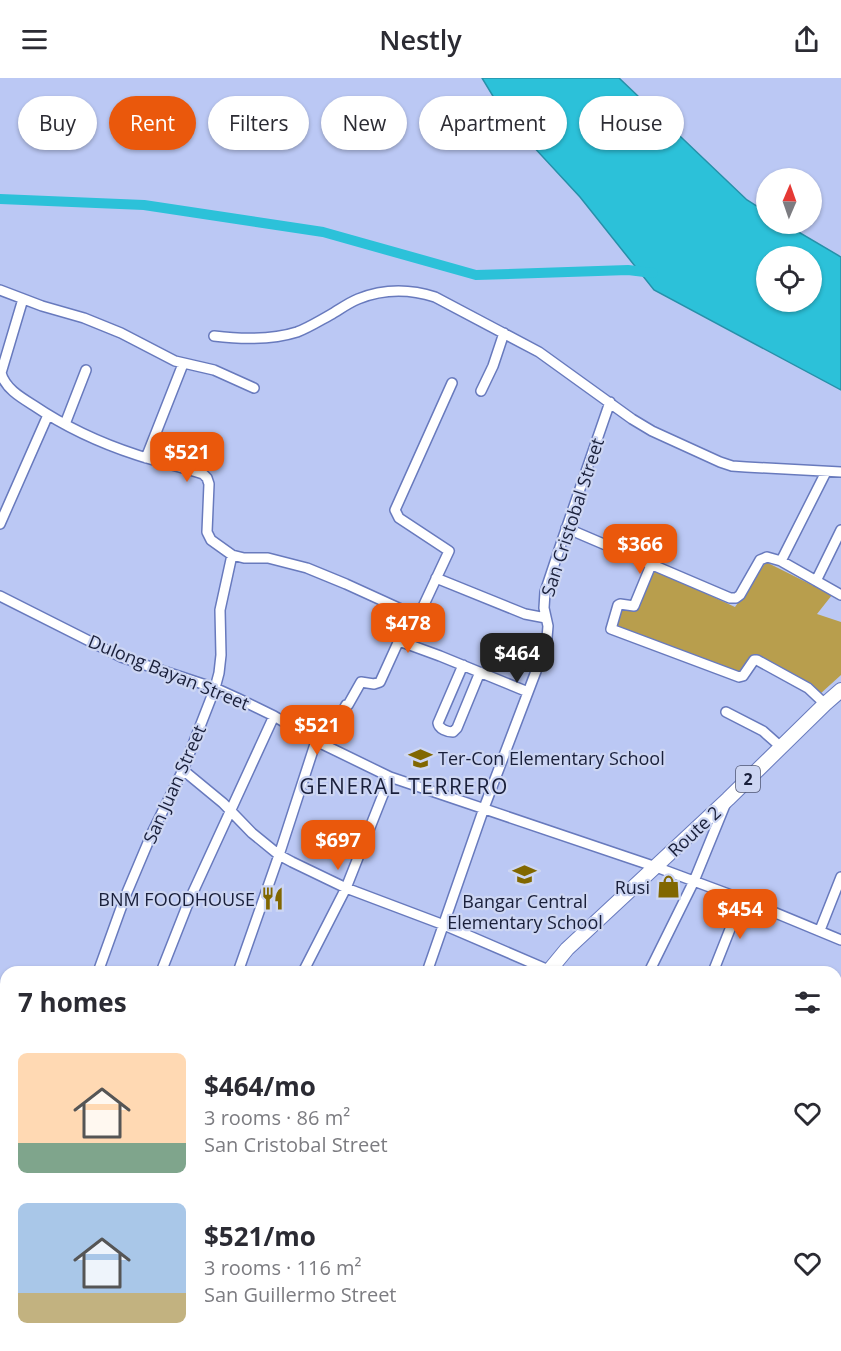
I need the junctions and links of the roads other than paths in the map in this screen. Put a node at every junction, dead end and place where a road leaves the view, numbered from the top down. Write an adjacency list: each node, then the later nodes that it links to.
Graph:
1 (0, 290): 2 (street)
2 (23, 299): 5 (street); 11 (street)
3 (504, 333): 4 (street); 9 (street); 10 (street)
4 (214, 336)
5 (183, 364): 8 (street); 13 (street)
6 (86, 370): 12 (street)
7 (452, 383): 22 (street)
8 (254, 388)
9 (481, 391)
10 (610, 402): 14 (street); 17 (street, San Cristobal Street)
11 (48, 415): 12 (street); 16 (street)
12 (65, 424): 13 (street)
13 (146, 458): 19 (street)
14 (826, 472): 15 (street); 20 (street)
15 (841, 472)
16 (0, 524)
17 (566, 528): 21 (street); 27 (street, San Cristobal Street)
18 (841, 530): 23 (street)
19 (232, 555): 26 (street); 31 (street, San Juan Street)
20 (781, 561): 21 (street); 23 (street)
21 (651, 565): 34 (street)
22 (436, 578): 26 (street); 27 (street)
23 (816, 581): 24 (street)
24 (841, 595)
25 (0, 596): 31 (street, Dulong Bayan Street)
26 (411, 614): 28 (street)
27 (546, 618): 33 (street, San Cristobal Street)
28 (399, 641): 29 (street); 37 (street)
29 (463, 665): 30 (street); 30 (street)
30 (480, 672): 33 (street)
31 (215, 688): 36 (street, Dulong Bayan Street); 39 (street, San Juan Street)
32 (841, 690): 34 (highway, Route 2 / 2)
33 (528, 692): 42 (street, San Cristobal Street)
34 (825, 704): 38 (highway, Route 2 / 2)
35 (726, 712): 38 (street)
36 (274, 716): 37 (street, Dulong Bayan Street); 43 (street)
37 (321, 743): 40 (street, Dulong Bayan Street); 44 (street)
38 (781, 747): 41 (highway, Route 2 / 2)
39 (183, 770): 43 (street); 53 (street, San Juan Street)
40 (390, 777): 42 (street, Dulong Bayan Street); 48 (street)
41 (728, 799): 45 (highway, Route 2 / 2); 47 (street)
42 (484, 808): 45 (street, Dulong Bayan Street); 50 (street, San Cristobal Street)
43 (231, 810): 44 (street); 54 (street)
44 (279, 855): 48 (street); 55 (street)
45 (656, 867): 47 (street, Dulong Bayan Street); 59 (highway, Route 2 / 2)
46 (841, 877): 51 (street)
47 (694, 881): 49 (street, Dulong Bayan Street); 60 (street)
48 (346, 888): 50 (street); 56 (street)
49 (741, 899): 51 (street, Dulong Bayan Street); 61 (street)
50 (444, 925): 57 (street, San Cristobal Street); 58 (street)
51 (820, 930): 52 (street, Dulong Bayan Street)
52 (841, 940)
53 (100, 966)
54 (163, 966)
55 (240, 966)
56 (306, 966)
57 (429, 966)
58 (538, 966)
59 (554, 966)
60 (652, 966)
61 (715, 966)

